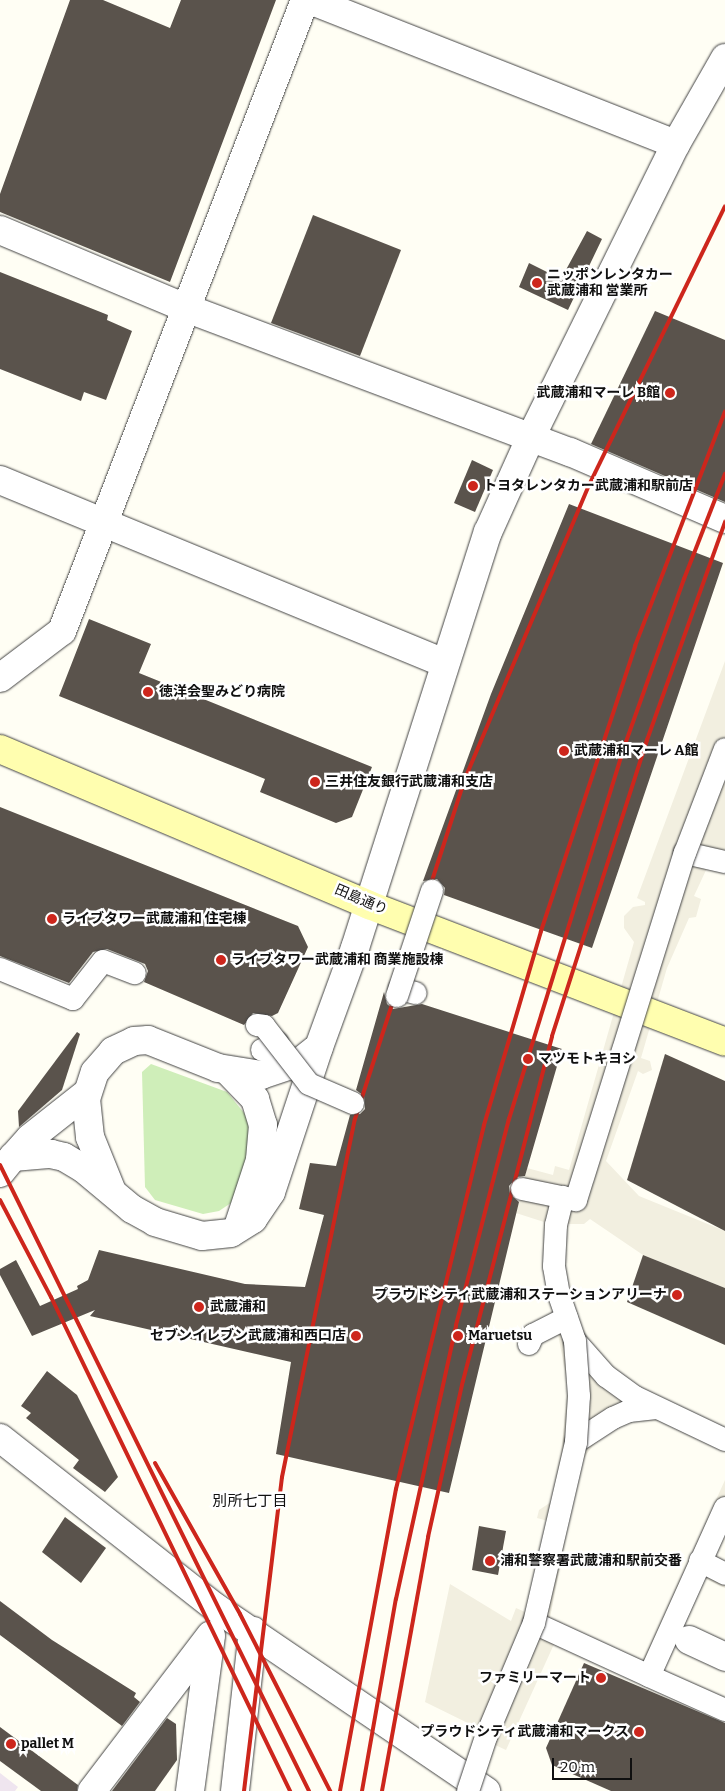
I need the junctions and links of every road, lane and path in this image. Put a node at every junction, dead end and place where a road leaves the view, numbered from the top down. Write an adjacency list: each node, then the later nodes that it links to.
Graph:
1 (304, 0): 6 (street)
2 (310, 0): 4 (street)
3 (725, 58): 4 (street)
4 (676, 144): 7 (street)
5 (0, 230): 6 (street)
6 (186, 308): 7 (street); 10 (street)
7 (530, 439): 9 (street); 11 (street)
8 (0, 480): 10 (street)
9 (725, 519)
10 (104, 522): 11 (street); 12 (street)
11 (445, 663): 18 (street)
12 (0, 678)
13 (0, 749): 18 (main road, 田島通り)
14 (725, 749): 15 (street, bridge)
15 (685, 853): 16 (street); 32 (street, bridge)
16 (725, 862)
17 (432, 890): 21 (street, bridge)
18 (369, 905): 22 (main road, 田島通り); 25 (street)
19 (0, 969): 20 (street)
20 (135, 973)
21 (404, 993)
22 (629, 1005): 24 (main road, 田島通り); 34 (street)
23 (263, 1033): 28 (street, bridge)
24 (725, 1042)
25 (319, 1047): 26 (street); 33 (street)
26 (228, 1071): 27 (street); 33 (street)
27 (87, 1093): 29 (street); 31 (street)
28 (353, 1103)
29 (7, 1165): 31 (street)
30 (522, 1189): 32 (street, bridge)
31 (114, 1195): 33 (street)
32 (563, 1197): 34 (street, bridge)
33 (235, 1231)
34 (569, 1327): 35 (street, bridge); 36 (street); 39 (street, bridge)
35 (529, 1344)
36 (656, 1408): 38 (street); 39 (street)
37 (0, 1438): 43 (street)
38 (725, 1440)
39 (576, 1442): 44 (street, bridge)
40 (725, 1508): 41 (street)
41 (700, 1561): 42 (street); 49 (street)
42 (725, 1574)
43 (215, 1607): 45 (street); 46 (street)
44 (534, 1622): 49 (street); 54 (street, bridge)
45 (252, 1631): 53 (street); 55 (street)
46 (211, 1635): 51 (street); 52 (street)
47 (689, 1640): 48 (street)
48 (725, 1657)
49 (649, 1676): 50 (street)
50 (725, 1710)
51 (92, 1791)
52 (190, 1791)
53 (235, 1791)
54 (468, 1791)
55 (486, 1791)

